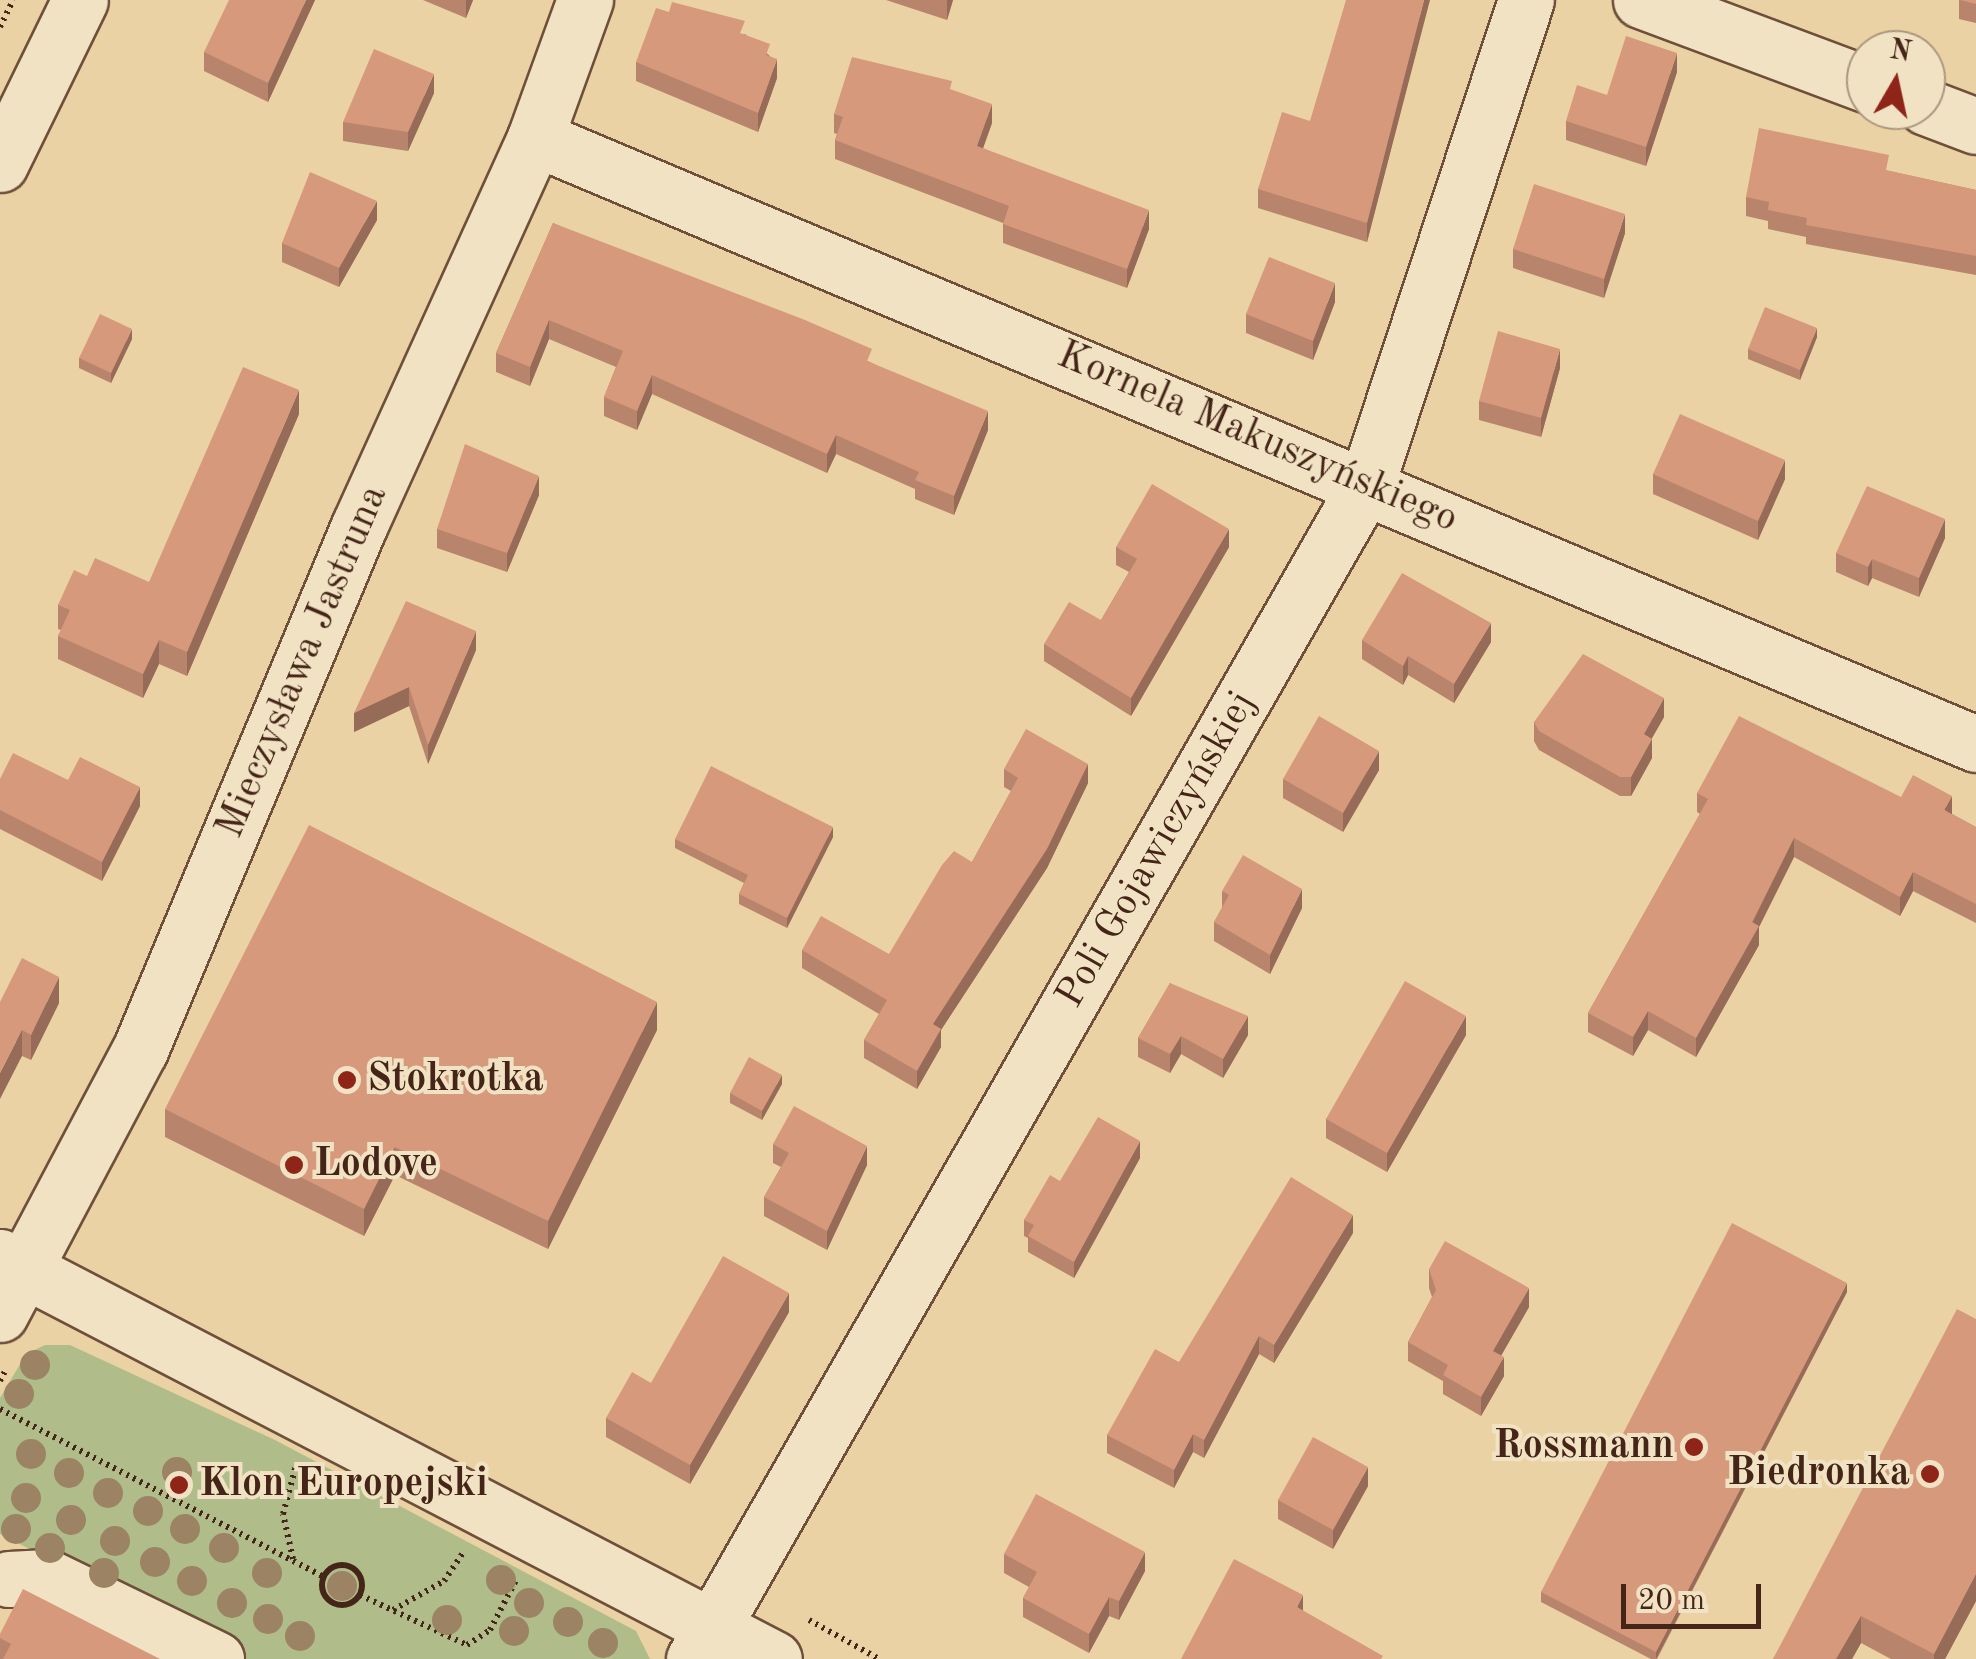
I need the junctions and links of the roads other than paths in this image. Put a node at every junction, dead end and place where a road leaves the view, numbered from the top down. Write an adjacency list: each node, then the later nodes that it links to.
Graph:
1 (80, 0): 9 (street)
2 (584, 0): 8 (street, Mieczysława Jastruna)
3 (1526, 0): 10 (street, Poli Gojawiczyńskiej)
4 (1641, 0): 5 (street)
5 (1846, 77)
6 (1946, 115): 7 (street)
7 (1976, 126)
8 (535, 138): 10 (street, Kornela Makuszyńskiego); 12 (street, Mieczysława Jastruna)
9 (0, 164)
10 (1367, 483): 11 (street, Kornela Makuszyńskiego); 14 (street, Poli Gojawiczyńskiej)
11 (1976, 744)
12 (8, 1280): 14 (street)
13 (3, 1588): 15 (street)
14 (704, 1643): 16 (street)
15 (216, 1659)
16 (774, 1659)

